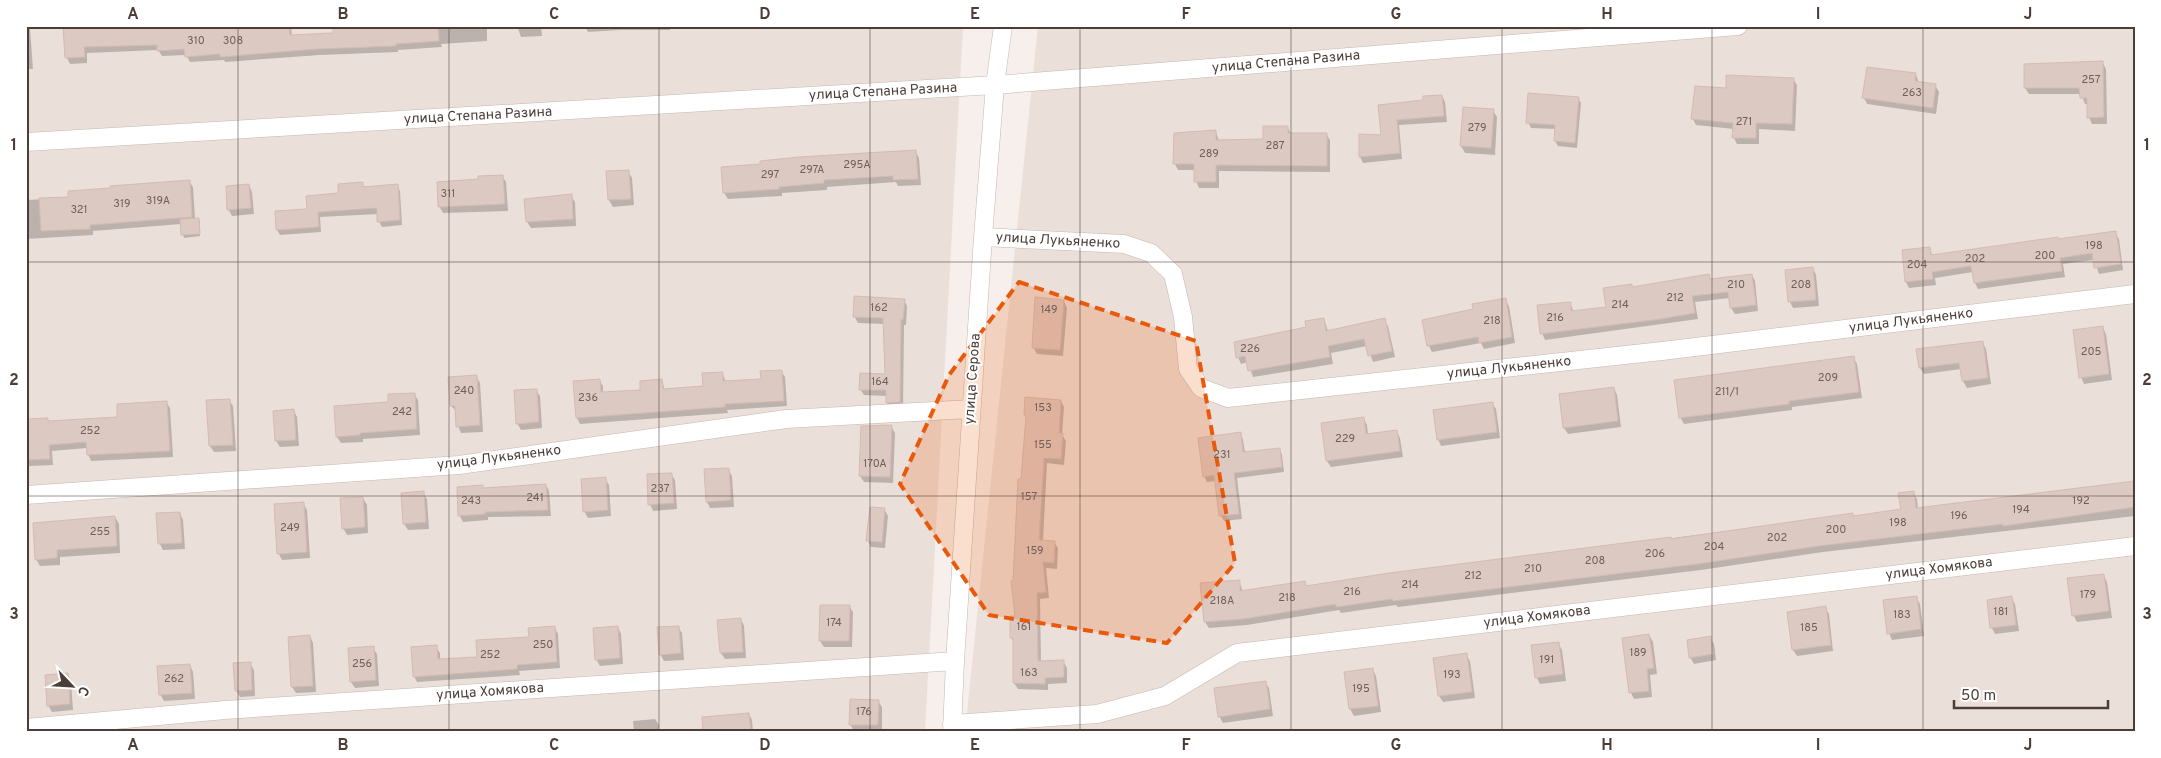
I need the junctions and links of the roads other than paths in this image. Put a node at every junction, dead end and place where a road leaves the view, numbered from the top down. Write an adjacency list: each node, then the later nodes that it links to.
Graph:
1 (1003, 26): 3 (street, улица Серова)
2 (1738, 26): 3 (street, улица Степана Разина)
3 (995, 85): 4 (street, улица Степана Разина); 5 (street, улица Серова)
4 (26, 142)
5 (983, 237): 6 (street, улица Лукьяненко); 7 (street, улица Серова)
6 (2135, 294)
7 (971, 409): 8 (street, улица Лукьяненко); 10 (street, улица Серова)
8 (26, 495)
9 (2135, 546): 12 (street, улица Хомякова)
10 (955, 661): 11 (street, улица Хомякова); 12 (street, улица Серова)
11 (26, 728)
12 (952, 728)

